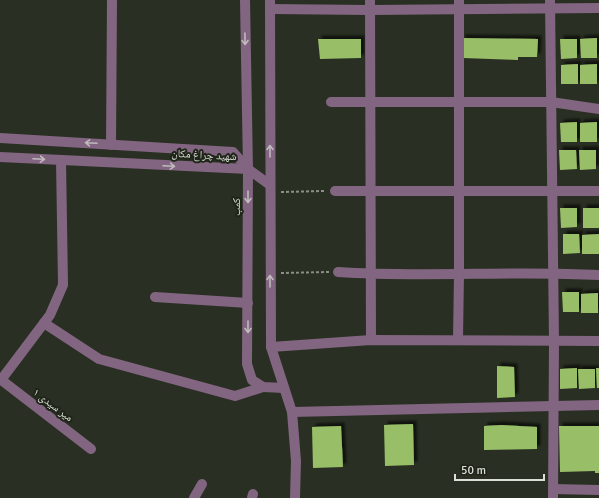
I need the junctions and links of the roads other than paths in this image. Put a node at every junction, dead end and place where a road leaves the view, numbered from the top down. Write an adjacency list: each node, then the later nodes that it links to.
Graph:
1 (112, 0): 14 (street)
2 (245, 0): 20 (street, کمب, one-way to 20)
3 (459, 4): 4 (street); 6 (street); 11 (street)
4 (550, 4): 7 (street); 10 (street)
5 (270, 5): 6 (street); 21 (street, one-way to 5)
6 (370, 5): 9 (street)
7 (599, 8)
8 (331, 102): 9 (street)
9 (370, 102): 11 (street); 22 (street)
10 (551, 102): 11 (street); 12 (street); 25 (street)
11 (459, 103): 23 (street)
12 (599, 109)
13 (0, 138): 14 (street, شهید چراغ مکان, one-way to 13)
14 (111, 144): 15 (street, شهید چراغ مکان)
15 (146, 147): 19 (street); 20 (street, شهید چراغ مکان)
16 (5, 157): 17 (street, شهید چراغ مکان, one-way to 17); 18 (street)
17 (61, 160): 19 (street, شهید چراغ مکان); 34 (street)
18 (0, 164)
19 (144, 165): 20 (street, شهید چراغ مکان, one-way to 20)
20 (248, 169): 21 (street); 33 (street, کمب, one-way to 33)
21 (269, 188): 39 (street, one-way to 21)
22 (371, 190): 23 (street); 24 (street); 30 (street)
23 (459, 190): 25 (street); 29 (street)
24 (335, 191)
25 (553, 191): 26 (street); 28 (street)
26 (599, 191)
27 (338, 272): 30 (street)
28 (554, 272): 29 (street); 31 (street); 37 (street)
29 (460, 273): 30 (street); 36 (street)
30 (371, 274): 35 (street)
31 (599, 275)
32 (155, 297): 33 (street)
33 (248, 303): 41 (street, کمب, one-way to 41)
34 (44, 323): 40 (street); 41 (street)
35 (371, 340): 36 (street); 39 (street)
36 (458, 340): 37 (street)
37 (554, 341): 38 (street); 44 (street)
38 (599, 341)
39 (271, 347): 42 (street)
40 (1, 380): 46 (street, میر سیدی ۱)
41 (263, 387): 42 (street)
42 (284, 388): 45 (street)
43 (599, 405): 44 (street)
44 (554, 406): 45 (street); 49 (street)
45 (292, 412): 51 (street)
46 (91, 449)
47 (202, 484): 50 (street)
48 (599, 490): 49 (street)
49 (553, 494)
50 (194, 498)
51 (295, 498)

